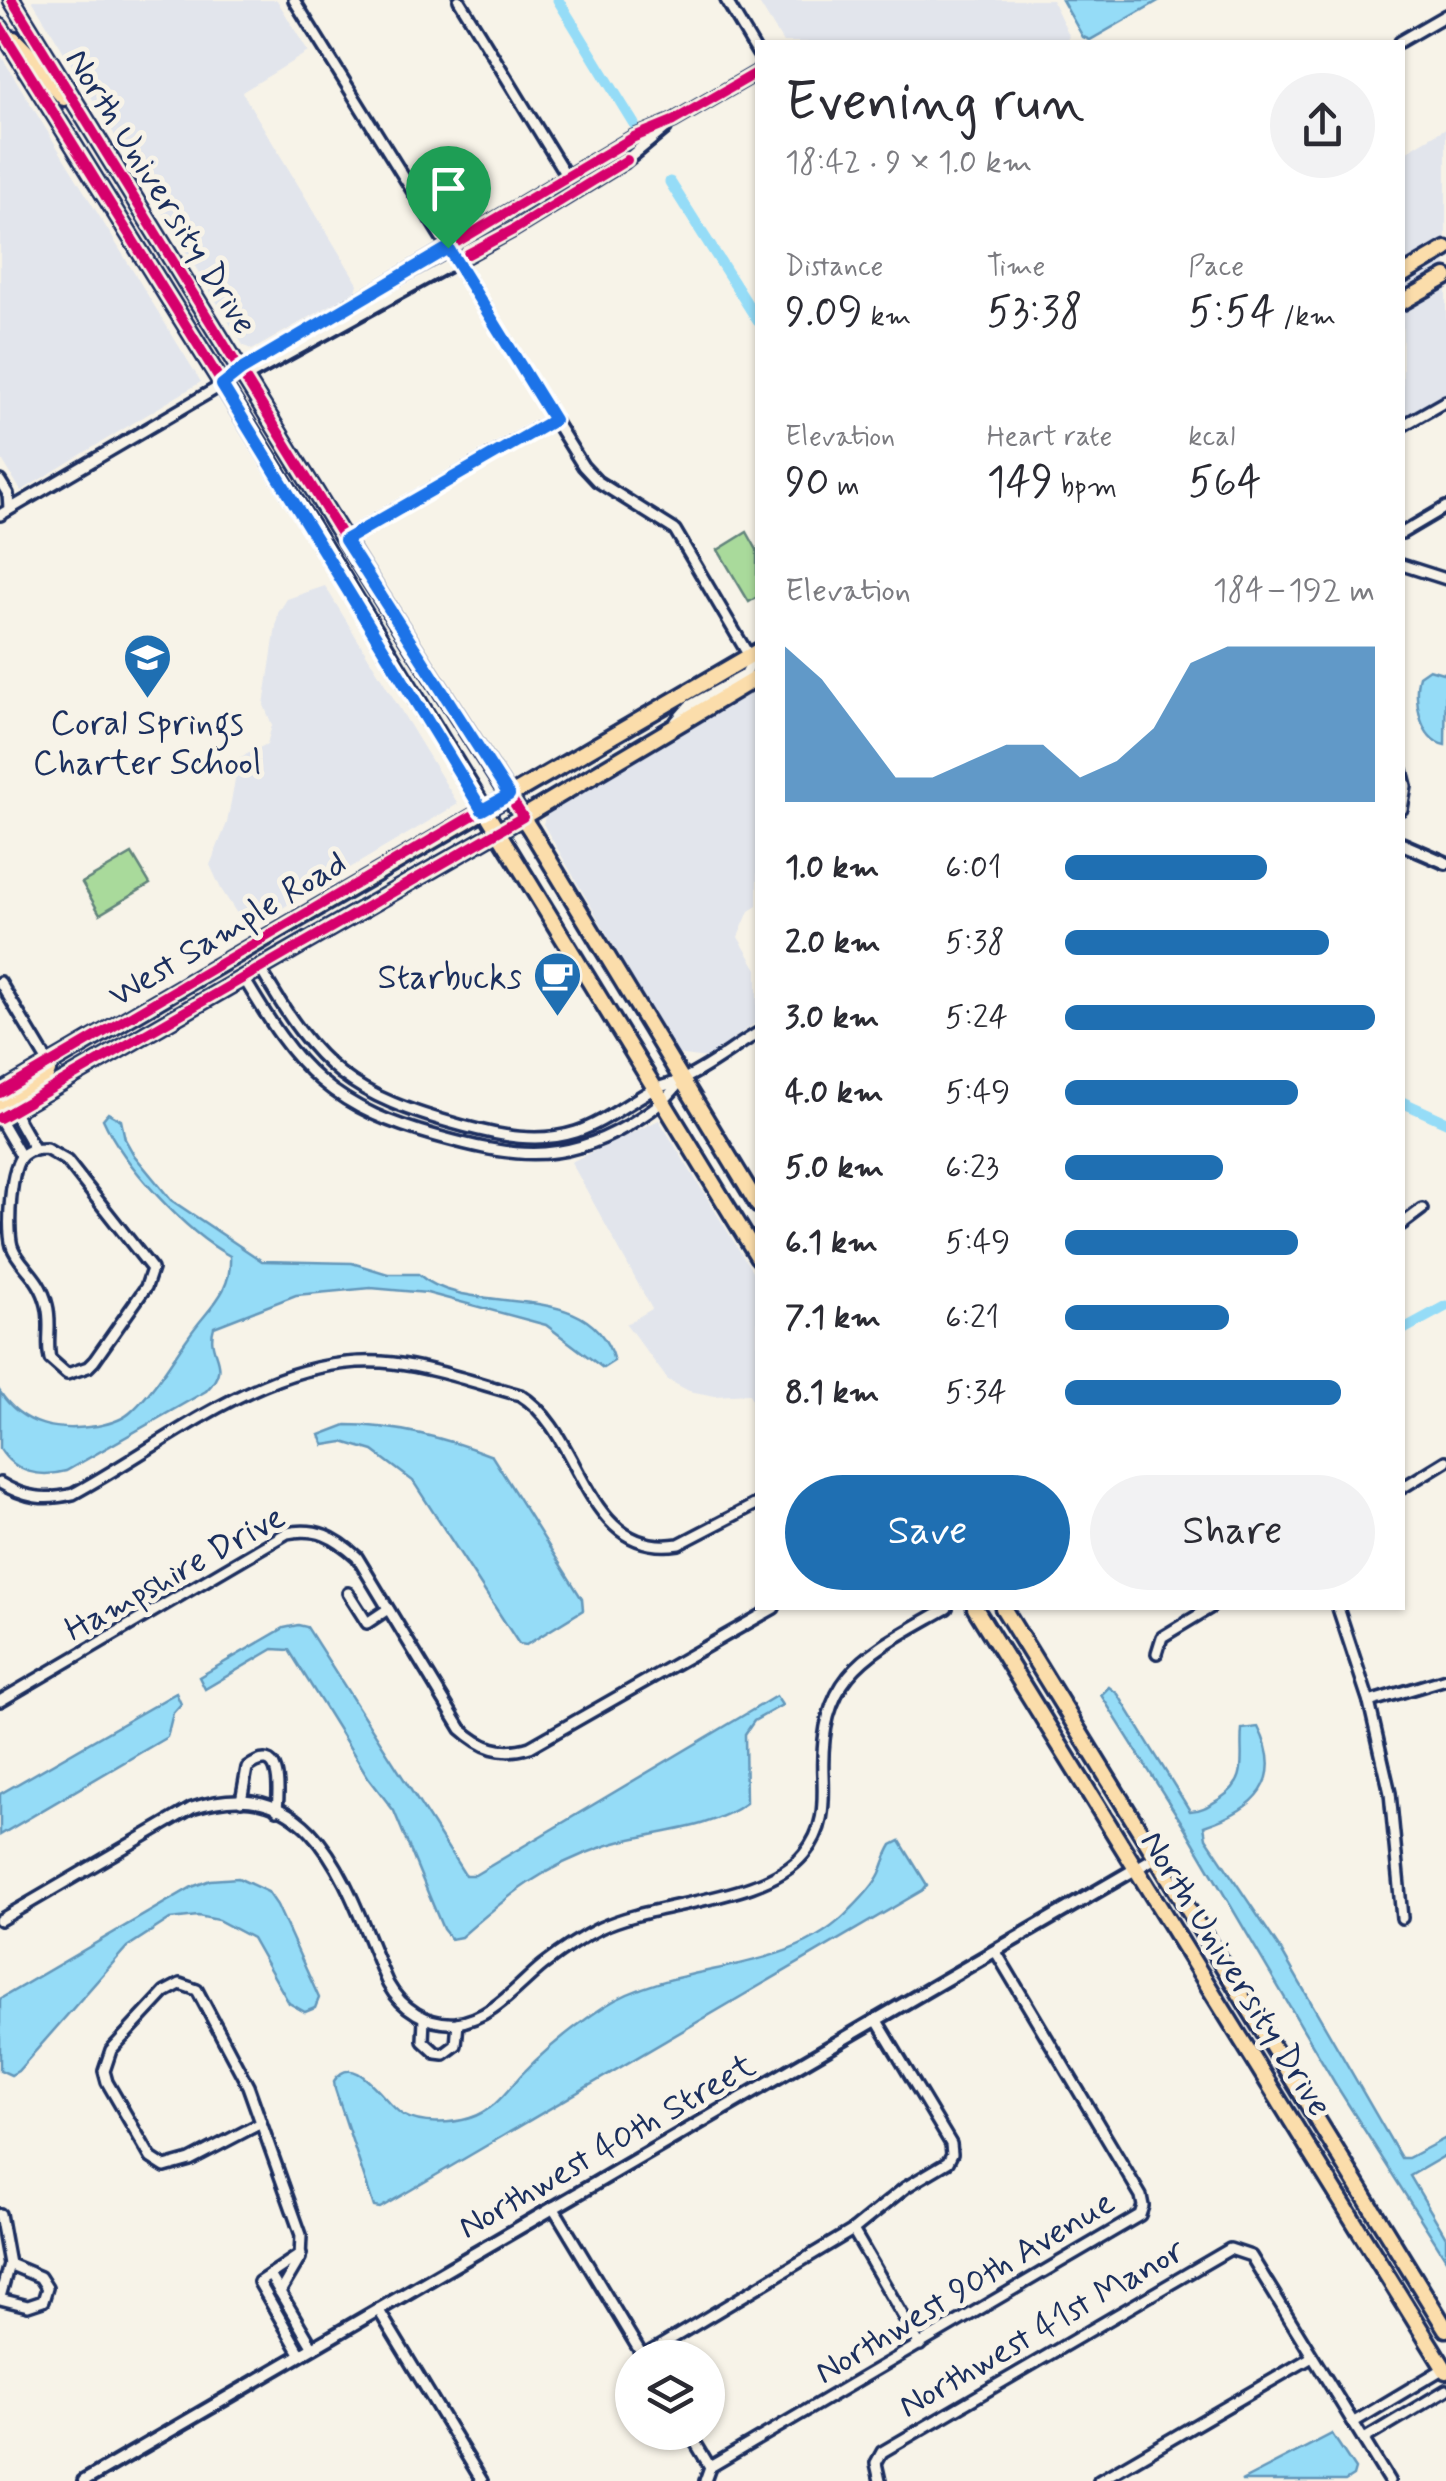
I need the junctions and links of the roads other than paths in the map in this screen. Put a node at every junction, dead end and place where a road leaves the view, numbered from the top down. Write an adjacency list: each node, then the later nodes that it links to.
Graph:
1 (12, 0): 10 (main road, North University Drive)
2 (294, 0): 15 (street)
3 (459, 0): 14 (street)
4 (726, 0): 8 (street)
5 (1446, 15): 7 (street)
6 (0, 26): 9 (main road, North University Drive); 10 (main road)
7 (1402, 40)
8 (755, 49)
9 (26, 70): 13 (main road); 22 (main road, North University Drive)
10 (58, 74): 13 (main road, North University Drive)
11 (755, 74): 12 (street)
12 (673, 121): 14 (street); 17 (street)
13 (94, 133): 21 (main road, North University Drive)
14 (568, 177): 15 (street)
15 (448, 248): 17 (street); 21 (street)
16 (1446, 249): 18 (main road)
17 (456, 261): 21 (street); 24 (street)
18 (1405, 276)
19 (1446, 277): 20 (main road)
20 (1405, 300)
21 (243, 374): 22 (street); 33 (main road, North University Drive)
22 (222, 385): 28 (street); 31 (main road, North University Drive)
23 (1446, 401): 25 (street)
24 (554, 420): 33 (street); 38 (street)
25 (1405, 424)
26 (0, 481): 27 (street)
27 (8, 494): 28 (street); 30 (street)
28 (23, 502): 30 (street)
29 (1446, 507): 32 (street)
30 (5, 512)
31 (312, 530): 33 (main road); 34 (main road, North University Drive)
32 (1405, 532)
33 (345, 540): 35 (main road, North University Drive)
34 (322, 544): 35 (main road); 42 (main road, North University Drive)
35 (360, 563): 41 (main road, North University Drive)
36 (1405, 566): 37 (street)
37 (1446, 579)
38 (753, 653): 40 (street); 41 (main road, West Sample Road)
39 (755, 679): 40 (main road, West Sample Road)
40 (667, 730): 43 (main road, West Sample Road)
41 (509, 795): 42 (main road, West Sample Road); 43 (main road, North University Drive)
42 (482, 810): 44 (main road, North University Drive); 50 (main road, West Sample Road)
43 (523, 817): 44 (main road, West Sample Road); 56 (main road, North University Drive)
44 (496, 831): 47 (main road, West Sample Road); 57 (main road, North University Drive)
45 (1405, 845): 46 (street)
46 (1446, 863)
47 (259, 967): 48 (main road, West Sample Road); 52 (street)
48 (243, 976): 53 (street); 55 (main road, West Sample Road)
49 (0, 982): 54 (street)
50 (178, 988): 54 (main road, West Sample Road); 55 (main road)
51 (755, 1035): 56 (street)
52 (314, 1050): 53 (street); 60 (street)
53 (300, 1061): 63 (street)
54 (49, 1064): 58 (main road, West Sample Road); 61 (main road)
55 (83, 1070): 61 (main road, West Sample Road)
56 (681, 1080): 57 (street); 59 (street); 69 (main road, North University Drive)
57 (654, 1088): 59 (main road, North University Drive); 62 (street)
58 (0, 1093)
59 (664, 1103): 64 (street); 72 (main road, North University Drive)
60 (404, 1110): 63 (street); 65 (street)
61 (3, 1114): 66 (street); 68 (street)
62 (612, 1115): 64 (street); 65 (street)
63 (398, 1126): 67 (street)
64 (621, 1129): 67 (street)
65 (513, 1138): 67 (street)
66 (35, 1150): 68 (street); 68 (street)
67 (506, 1154)
68 (21, 1156)
69 (755, 1200)
70 (1422, 1209): 71 (street)
71 (1405, 1222)
72 (755, 1252)
73 (1446, 1461): 75 (street)
74 (0, 1483): 76 (street)
75 (1405, 1486)
76 (755, 1505)
77 (348, 1593): 85 (street)
78 (388, 1608): 79 (street, Hampshire Drive); 85 (street); 89 (street, Hampshire Drive)
79 (771, 1610)
80 (944, 1610): 100 (street)
81 (976, 1610): 94 (main road, North University Drive)
82 (1005, 1610): 93 (main road, North University Drive)
83 (1207, 1610): 87 (street)
84 (1339, 1610): 90 (street)
85 (367, 1623): 86 (street)
86 (375, 1635)
87 (1157, 1652)
88 (1446, 1680): 90 (street)
89 (0, 1701)
90 (1369, 1702): 95 (street)
91 (240, 1801): 92 (street); 92 (street); 96 (street)
92 (277, 1810): 98 (street)
93 (1156, 1857): 94 (street, Northwest 40th Street); 111 (main road, North University Drive)
94 (1138, 1868): 97 (street, Northwest 40th Street); 118 (main road, North University Drive)
95 (1402, 1918)
96 (0, 1920)
97 (996, 1952): 99 (street, Northwest 40th Street); 114 (street, Northwest 90th Avenue)
98 (424, 2018): 100 (street); 100 (street)
99 (876, 2020): 102 (street, Northwest 40th Street); 104 (street)
100 (458, 2022)
101 (261, 2123): 101 (street); 105 (street)
102 (552, 2207): 110 (street, Northwest 40th Street); 112 (street)
103 (0, 2214): 106 (street)
104 (853, 2230): 113 (street); 114 (street)
105 (301, 2254): 107 (street); 108 (street)
106 (9, 2264): 109 (street); 109 (street)
107 (270, 2275): 108 (street); 116 (street)
108 (280, 2292): 115 (street)
109 (0, 2298)
110 (378, 2309): 115 (street, Northwest 40th Street); 125 (street)
111 (1446, 2329)
112 (633, 2340)
113 (671, 2340)
114 (920, 2344): 123 (street, Northwest 90th Avenue)
115 (313, 2348): 116 (street, Northwest 40th Street)
116 (301, 2355): 124 (street, Northwest 40th Street)
117 (1312, 2357): 120 (street); 127 (street, Northwest 41st Manor); 128 (street)
118 (1445, 2368): 120 (street)
119 (1446, 2390): 121 (street)
120 (1354, 2422): 121 (street)
121 (1364, 2439): 129 (street)
122 (700, 2450): 123 (street)
123 (710, 2467): 126 (street)
124 (86, 2480)
125 (482, 2481)
126 (705, 2481)
127 (880, 2481)
128 (1099, 2481)
129 (1389, 2481)

